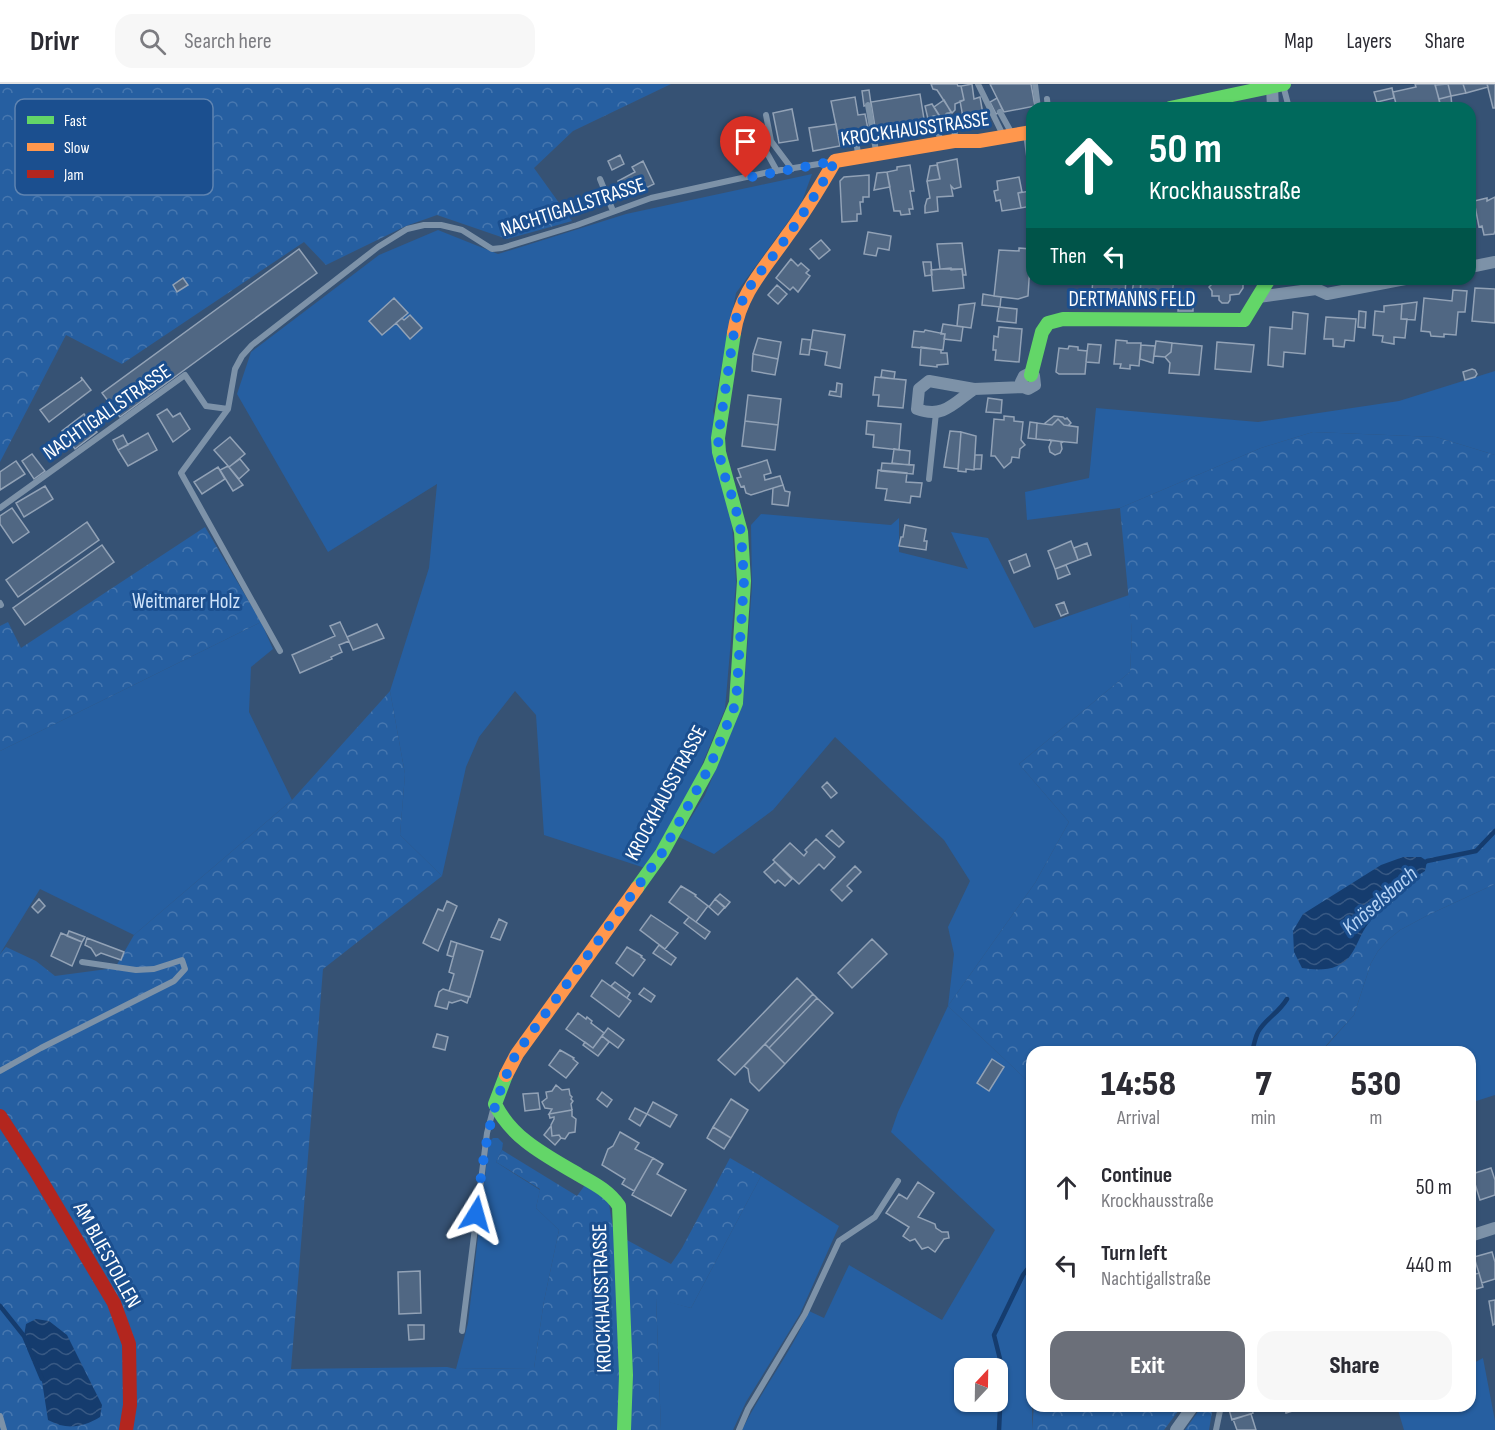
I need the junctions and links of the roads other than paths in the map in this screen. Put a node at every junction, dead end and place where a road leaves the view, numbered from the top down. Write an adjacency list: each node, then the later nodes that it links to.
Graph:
1 (978, 84): 16 (lane)
2 (1035, 84): 5 (lane)
3 (1280, 85): 7 (street); 8 (street); 9 (lane)
4 (1047, 99): 6 (lane)
5 (1037, 102)
6 (1047, 102)
7 (1210, 102)
8 (1276, 102)
9 (1287, 102)
10 (868, 105): 19 (lane)
11 (1000, 112): 16 (lane)
12 (766, 115): 23 (lane)
13 (948, 115): 18 (lane)
14 (934, 118): 18 (lane)
15 (855, 132): 20 (lane)
16 (1019, 134): 18 (street, KROCKHAUSSTRASSE); 21 (lane)
17 (758, 137): 24 (lane)
18 (948, 142): 19 (street, KROCKHAUSSTRASSE)
19 (876, 154): 20 (street, KROCKHAUSSTRASSE)
20 (859, 157): 22 (street, KROCKHAUSSTRASSE)
21 (1026, 158)
22 (835, 161): 23 (lane, NACHTIGALLSTRASSE); 43 (street, KROCKHAUSSTRASSE)
23 (792, 168): 24 (lane, NACHTIGALLSTRASSE)
24 (777, 171): 26 (lane, NACHTIGALLSTRASSE)
25 (600, 178): 26 (lane)
26 (613, 212): 36 (lane, NACHTIGALLSTRASSE)
27 (1495, 262): 28 (street)
28 (1476, 266)
29 (1265, 285): 33 (street, DERTMANNS FELD)
30 (1308, 285): 33 (street)
31 (1314, 285): 32 (street)
32 (1374, 285)
33 (1258, 297): 34 (street, DERTMANNS FELD)
34 (1027, 381): 35 (street, DERTMANNS FELD)
35 (974, 389): 37 (street); 37 (street, DERTMANNS FELD)
36 (228, 409): 39 (lane, NACHTIGALLSTRASSE); 40 (lane, NACHTIGALLSTRASSE)
37 (936, 413): 38 (lane)
38 (929, 479)
39 (0, 508)
40 (280, 651)
41 (82, 962): 42 (lane)
42 (0, 1071)
43 (495, 1104): 48 (lane); 54 (street, KROCKHAUSSTRASSE)
44 (0, 1116): 53 (street, AM BLIESTOLLEN)
45 (898, 1182): 55 (lane)
46 (1495, 1228): 47 (street)
47 (1476, 1234)
48 (462, 1331)
49 (1188, 1412): 56 (street)
50 (1220, 1412): 57 (lane)
51 (0, 1416): 52 (lane)
52 (4, 1430)
53 (126, 1430)
54 (624, 1430)
55 (739, 1430)
56 (1176, 1430)
57 (1216, 1430)

